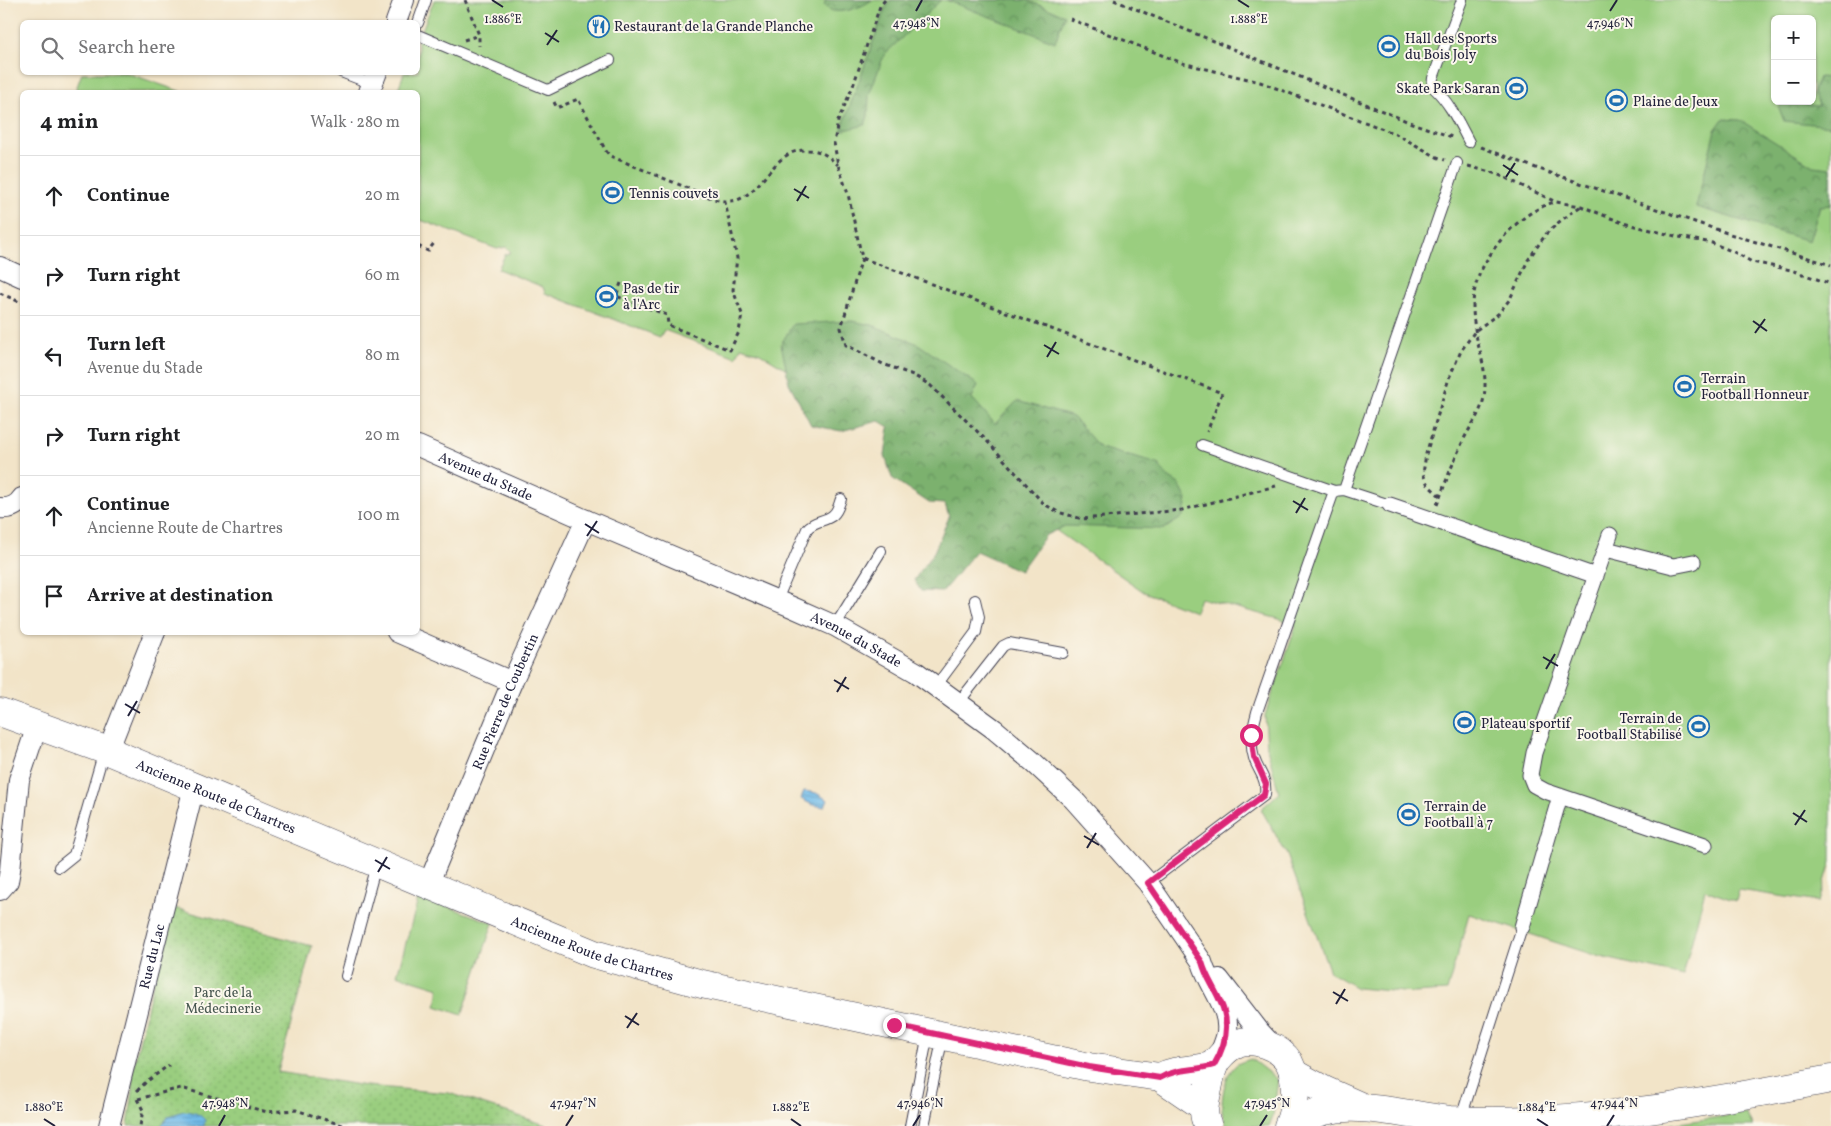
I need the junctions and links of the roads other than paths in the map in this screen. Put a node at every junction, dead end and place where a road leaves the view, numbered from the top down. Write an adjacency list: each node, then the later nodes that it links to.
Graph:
1 (404, 0): 4 (street)
2 (426, 0): 5 (lane)
3 (1462, 0): 10 (lane)
4 (397, 20)
5 (419, 20)
6 (420, 36): 7 (lane)
7 (610, 60)
8 (350, 75): 9 (lane)
9 (373, 83)
10 (1468, 142)
11 (1457, 163): 16 (lane)
12 (0, 267): 13 (street)
13 (20, 276)
14 (1202, 445): 16 (lane)
15 (420, 447): 21 (street, Avenue du Stade)
16 (1339, 490): 19 (lane); 42 (lane)
17 (841, 499): 25 (lane)
18 (20, 502): 20 (street)
19 (1390, 504): 24 (street)
20 (0, 508)
21 (586, 520): 25 (street, Avenue du Stade); 31 (street, Rue Pierre de Coubertin)
22 (880, 551): 27 (lane)
23 (1693, 562): 24 (street)
24 (1596, 576): 38 (street)
25 (777, 600): 27 (street, Avenue du Stade)
26 (975, 600): 32 (lane)
27 (835, 626): 32 (street, Avenue du Stade)
28 (154, 635): 36 (street)
29 (404, 635): 31 (street)
30 (1063, 653): 33 (lane)
31 (512, 682): 43 (street, Rue Pierre de Coubertin)
32 (936, 686): 33 (street, Avenue du Stade)
33 (959, 702): 42 (street, Avenue du Stade)
34 (0, 712): 35 (main road, Ancienne Route de Chartres)
35 (37, 726): 36 (main road, Ancienne Route de Chartres); 44 (street)
36 (106, 751): 37 (main road, Ancienne Route de Chartres); 41 (lane)
37 (194, 787): 40 (main road, Ancienne Route de Chartres); 57 (street, Rue du Lac)
38 (1560, 796): 39 (street); 45 (street)
39 (1705, 845)
40 (377, 864): 43 (main road, Ancienne Route de Chartres); 47 (lane)
41 (60, 867)
42 (1148, 883): 46 (street, Avenue du Stade)
43 (428, 885): 48 (main road, Ancienne Route de Chartres)
44 (0, 890)
45 (1522, 927): 56 (lane)
46 (1202, 962): 49 (street, Avenue du Stade); 50 (street, Avenue du Stade)
47 (346, 976)
48 (936, 1034): 52 (main road, Ancienne Route de Chartres); 58 (lane); 59 (lane)
49 (1278, 1051): 50 (main road); 51 (main road)
50 (1216, 1063): 52 (main road); 55 (main road)
51 (1293, 1073): 54 (main road); 60 (main road)
52 (1160, 1078): 55 (main road, Ancienne Route de Chartres)
53 (1831, 1079): 56 (main road)
54 (1364, 1108): 56 (main road); 61 (main road)
55 (1206, 1117)
56 (1460, 1121)
57 (109, 1126)
58 (910, 1126)
59 (924, 1126)
60 (1288, 1126)
61 (1294, 1126)

